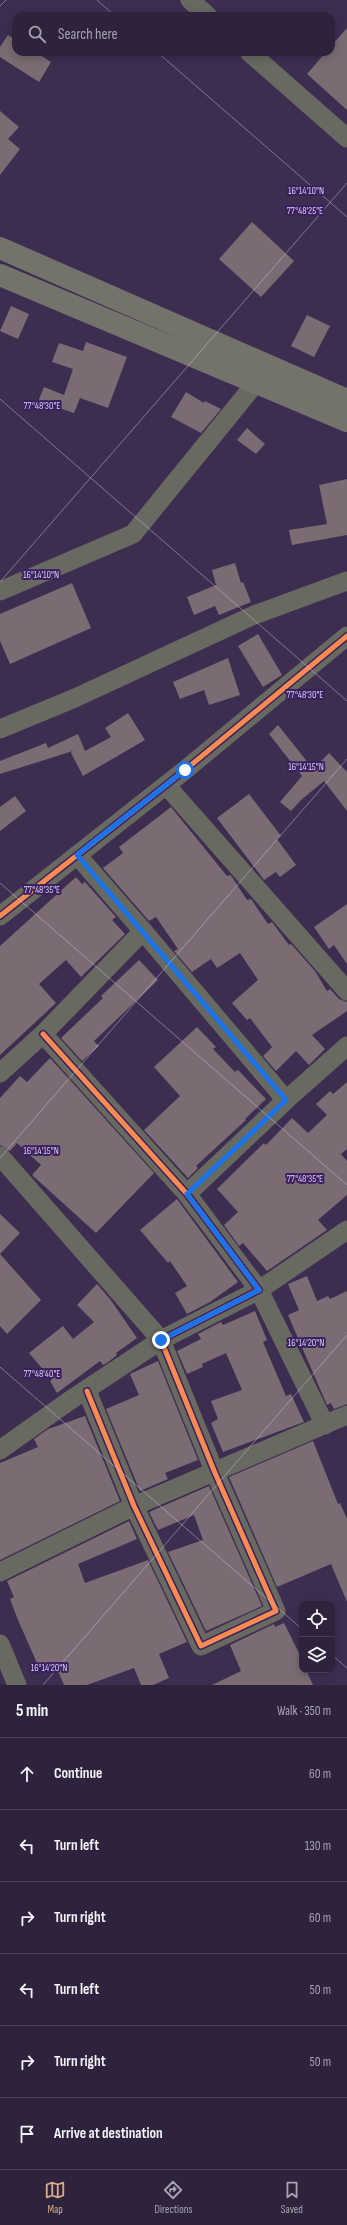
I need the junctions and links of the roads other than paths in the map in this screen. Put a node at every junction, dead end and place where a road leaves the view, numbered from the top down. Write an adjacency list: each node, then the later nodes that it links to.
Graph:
1 (190, 0): 2 (street)
2 (204, 12)
3 (254, 56): 4 (street)
4 (347, 138)
5 (0, 248): 8 (main road)
6 (2, 279): 7 (main road)
7 (255, 384): 9 (main road); 11 (street)
8 (347, 400)
9 (347, 421)
10 (347, 580): 13 (street)
11 (0, 591)
12 (347, 636): 14 (street)
13 (0, 729)
14 (166, 785): 15 (street); 18 (street)
15 (77, 855): 16 (street); 17 (street)
16 (0, 916)
17 (143, 931): 19 (street); 22 (street)
18 (347, 991)
19 (43, 1034): 21 (street); 24 (street)
20 (347, 1046): 22 (street)
21 (0, 1073)
22 (286, 1100): 24 (street)
23 (0, 1156): 27 (street)
24 (187, 1194): 26 (street)
25 (347, 1230): 26 (street)
26 (259, 1290): 27 (street); 30 (street)
27 (161, 1340): 28 (street); 32 (street)
28 (87, 1391): 31 (street); 33 (street)
29 (347, 1414): 30 (street)
30 (325, 1425): 32 (street)
31 (0, 1450)
32 (215, 1473): 33 (street); 33 (street)
33 (134, 1506): 34 (street)
34 (0, 1572)
35 (0, 1644): 36 (street)
36 (16, 1685)

